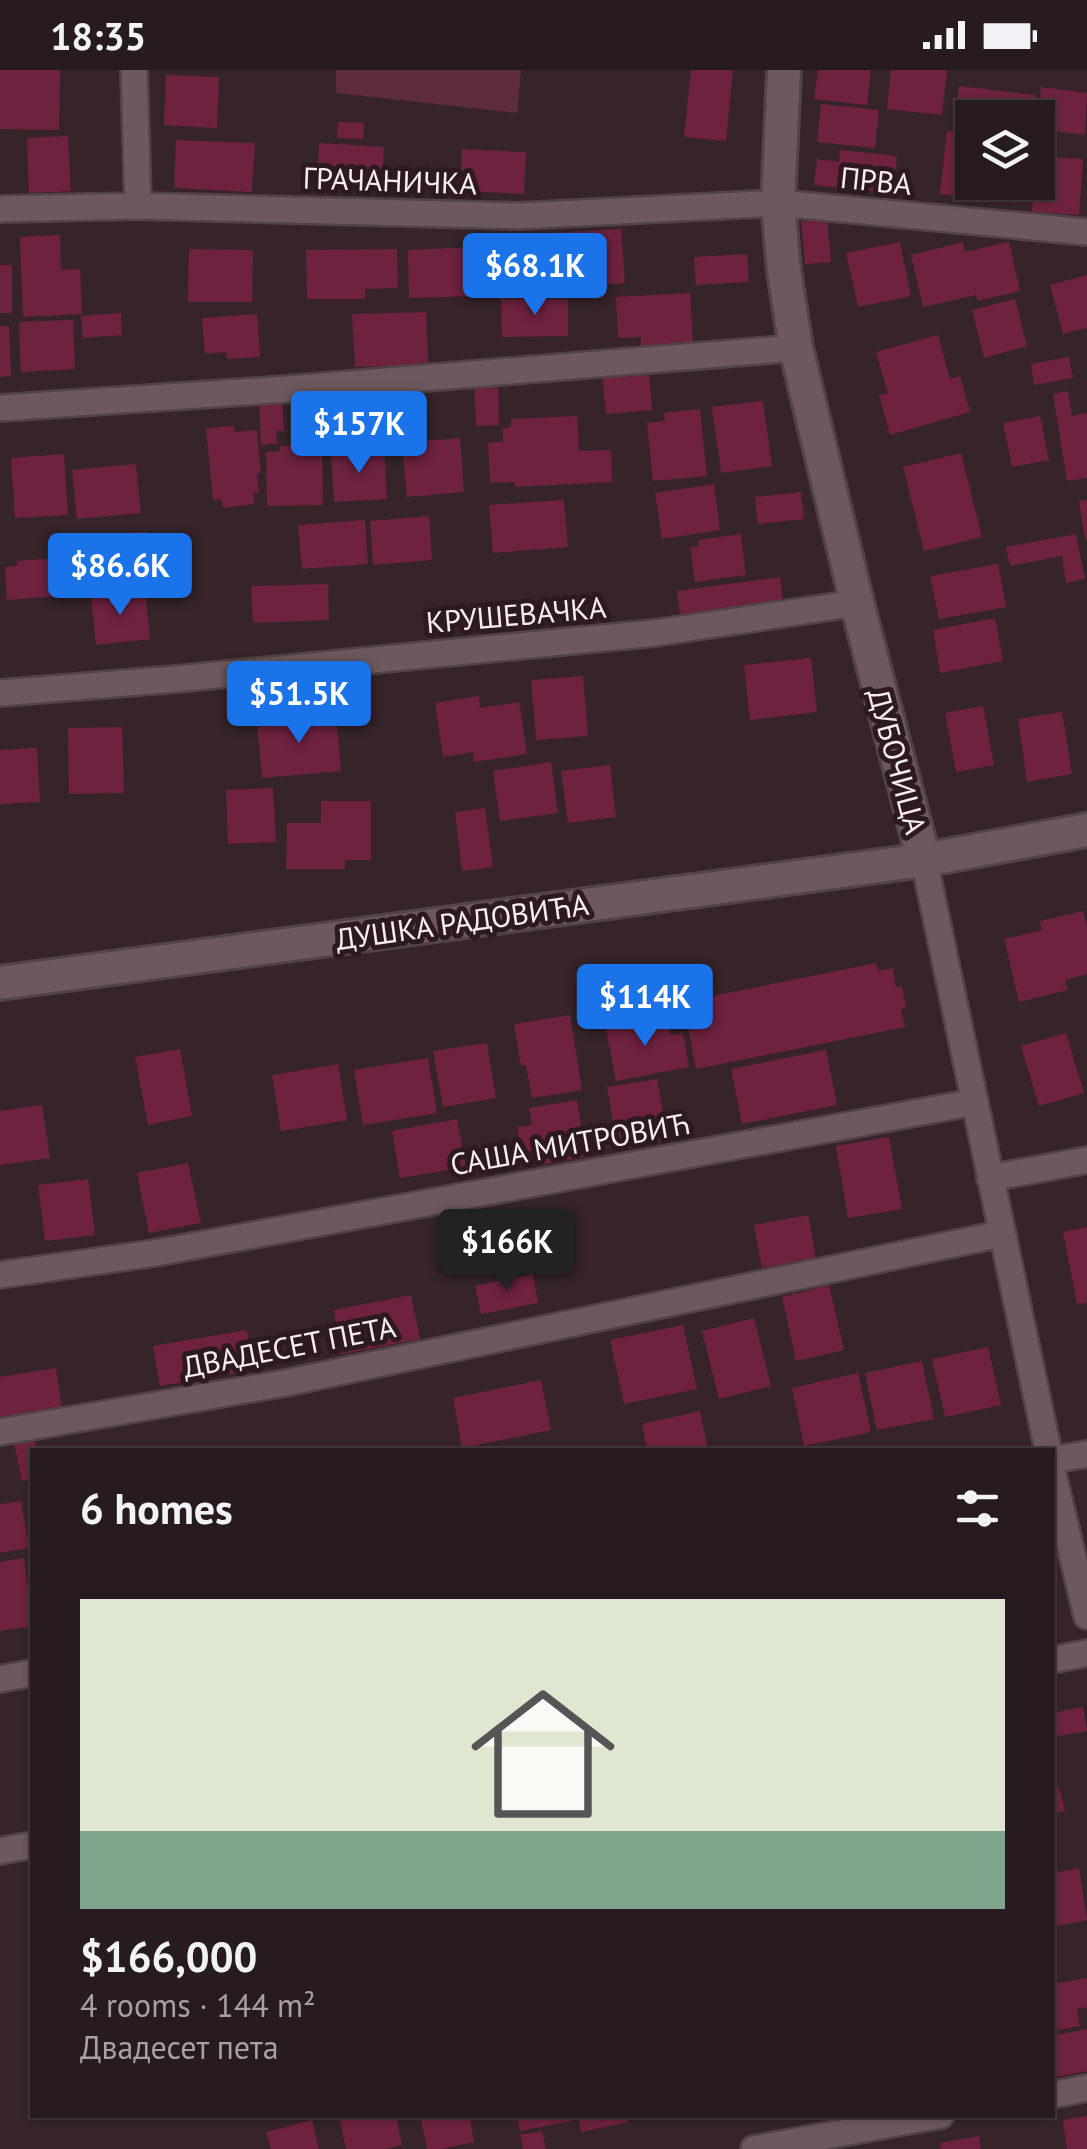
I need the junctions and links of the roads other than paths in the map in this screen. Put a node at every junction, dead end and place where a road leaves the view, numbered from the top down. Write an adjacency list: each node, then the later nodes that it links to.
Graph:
1 (134, 70): 4 (street)
2 (784, 70): 3 (street, ДУБОЧИЦА)
3 (778, 203): 4 (street, ГРАЧАНИЧКА); 6 (street, ПРВА); 7 (street, ДУБОЧИЦА)
4 (138, 206): 5 (street, ГРАЧАНИЧКА)
5 (0, 209)
6 (1087, 232)
7 (796, 348): 8 (street); 9 (street, ДУБОЧИЦА)
8 (0, 408)
9 (857, 603): 10 (street, КРУШЕВАЧКА); 12 (street, ДУБОЧИЦА)
10 (0, 693)
11 (1087, 830): 12 (street, ДУШКА РАДОВИЋА)
12 (924, 860): 13 (street, ДУШКА РАДОВИЋА); 14 (street, ДУБОЧИЦА)
13 (0, 983)
14 (974, 1102): 16 (street, ДУБОЧИЦА); 18 (street, САША МИТРОВИЋ)
15 (1087, 1160): 16 (street)
16 (990, 1178): 17 (street, ДУБОЧИЦА)
17 (1001, 1234): 19 (street, ДВАДЕСЕТ ПЕТА); 20 (street, ДУБОЧИЦА)
18 (0, 1275)
19 (0, 1432)
20 (1048, 1448)
21 (1087, 1454): 22 (street)
22 (1055, 1459)
23 (1055, 1483): 24 (street)
24 (1087, 1616)
25 (1087, 1652): 26 (street)
26 (1055, 1659)
27 (30, 1673): 28 (street)
28 (0, 1679)
29 (30, 1845): 30 (street)
30 (0, 1850)
31 (1087, 2088): 32 (street)
32 (1055, 2094)
33 (924, 2118): 34 (street)
34 (754, 2149)

